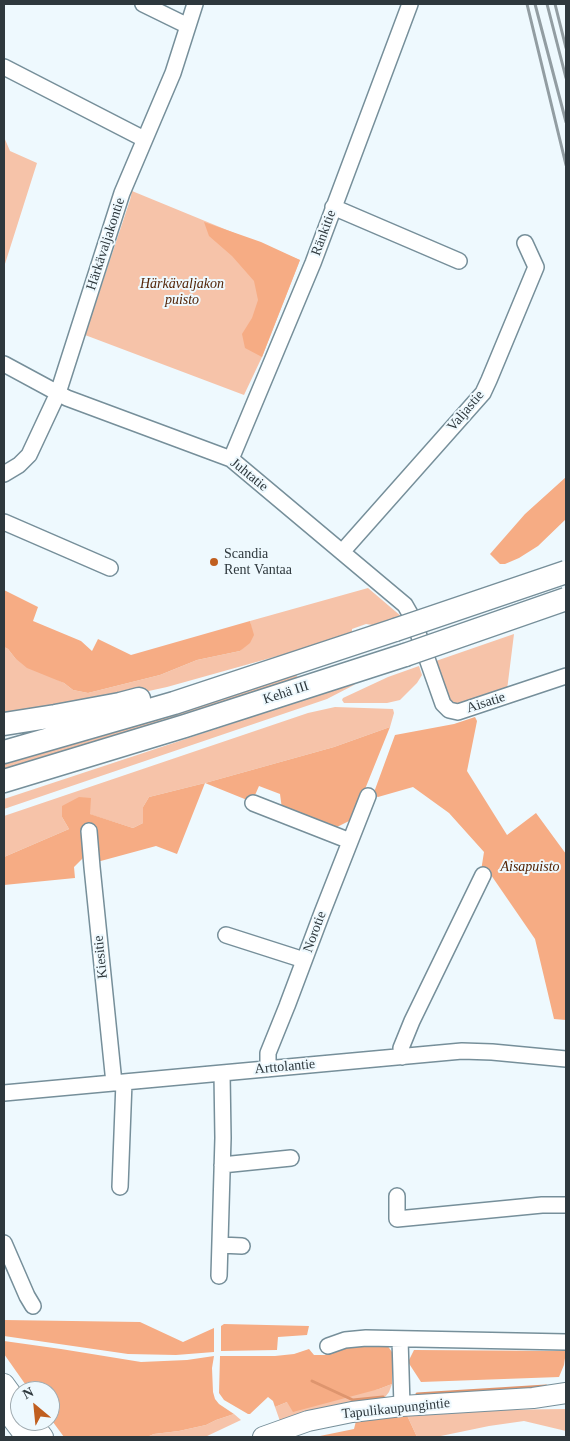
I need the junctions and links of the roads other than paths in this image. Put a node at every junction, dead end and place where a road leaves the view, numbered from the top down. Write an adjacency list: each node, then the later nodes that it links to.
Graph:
1 (143, 4): 4 (street)
2 (195, 4): 4 (street, Härkävaljakontie)
3 (410, 4): 7 (street, Ränkitie)
4 (188, 26): 6 (street, Härkävaljakontie)
5 (4, 67): 6 (street)
6 (144, 139): 11 (street, Härkävaljakontie)
7 (334, 207): 9 (street); 12 (street, Ränkitie)
8 (525, 244): 15 (street, Valjastie)
9 (459, 261)
10 (4, 364): 11 (street, Juhtatie)
11 (58, 393): 12 (street, Juhtatie); 13 (street, Härkävaljakontie)
12 (231, 459): 15 (street, Juhtatie)
13 (4, 474)
14 (4, 522): 16 (street)
15 (342, 552): 19 (street, Juhtatie)
16 (110, 568)
17 (566, 572): 21 (highway, Kehä III, bridge)
18 (566, 600): 24 (highway, Kehä III, bridge)
19 (409, 612): 20 (street, Aisatie)
20 (566, 676)
21 (233, 684): 22 (highway); 23 (highway, Kehä III)
22 (4, 724)
23 (4, 752)
24 (60, 764): 25 (highway, Kehä III); 26 (highway)
25 (4, 781)
26 (4, 792)
27 (368, 796): 30 (street, Norotie)
28 (253, 802): 30 (street)
29 (89, 831): 38 (street, Kiesitie)
30 (350, 841): 33 (street, Norotie)
31 (483, 875): 34 (street)
32 (226, 935): 33 (street)
33 (304, 960): 36 (street, Norotie)
34 (402, 1057): 35 (street, Arttolantie); 36 (street, Arttolantie)
35 (566, 1059)
36 (268, 1069): 37 (street, Arttolantie)
37 (222, 1073): 38 (street, Arttolantie); 41 (street)
38 (119, 1082): 39 (street, Arttolantie); 42 (street, Kiesitie)
39 (4, 1093)
40 (291, 1158): 41 (street)
41 (222, 1165): 46 (street)
42 (120, 1187)
43 (397, 1196): 44 (street)
44 (566, 1205)
45 (4, 1244): 49 (street)
46 (220, 1245): 47 (street); 48 (street)
47 (242, 1246)
48 (219, 1276)
49 (33, 1306)
50 (400, 1339): 51 (street); 52 (street); 56 (street)
51 (566, 1342)
52 (328, 1346)
53 (566, 1392): 54 (main road, Tapulikaupungintie)
54 (533, 1398): 55 (main road, Tapulikaupungintie); 56 (main road, Tapulikaupungintie)
55 (566, 1402)
56 (402, 1406): 59 (main road, Tapulikaupungintie)
57 (4, 1408): 58 (main road)
58 (26, 1437)
59 (263, 1437)

